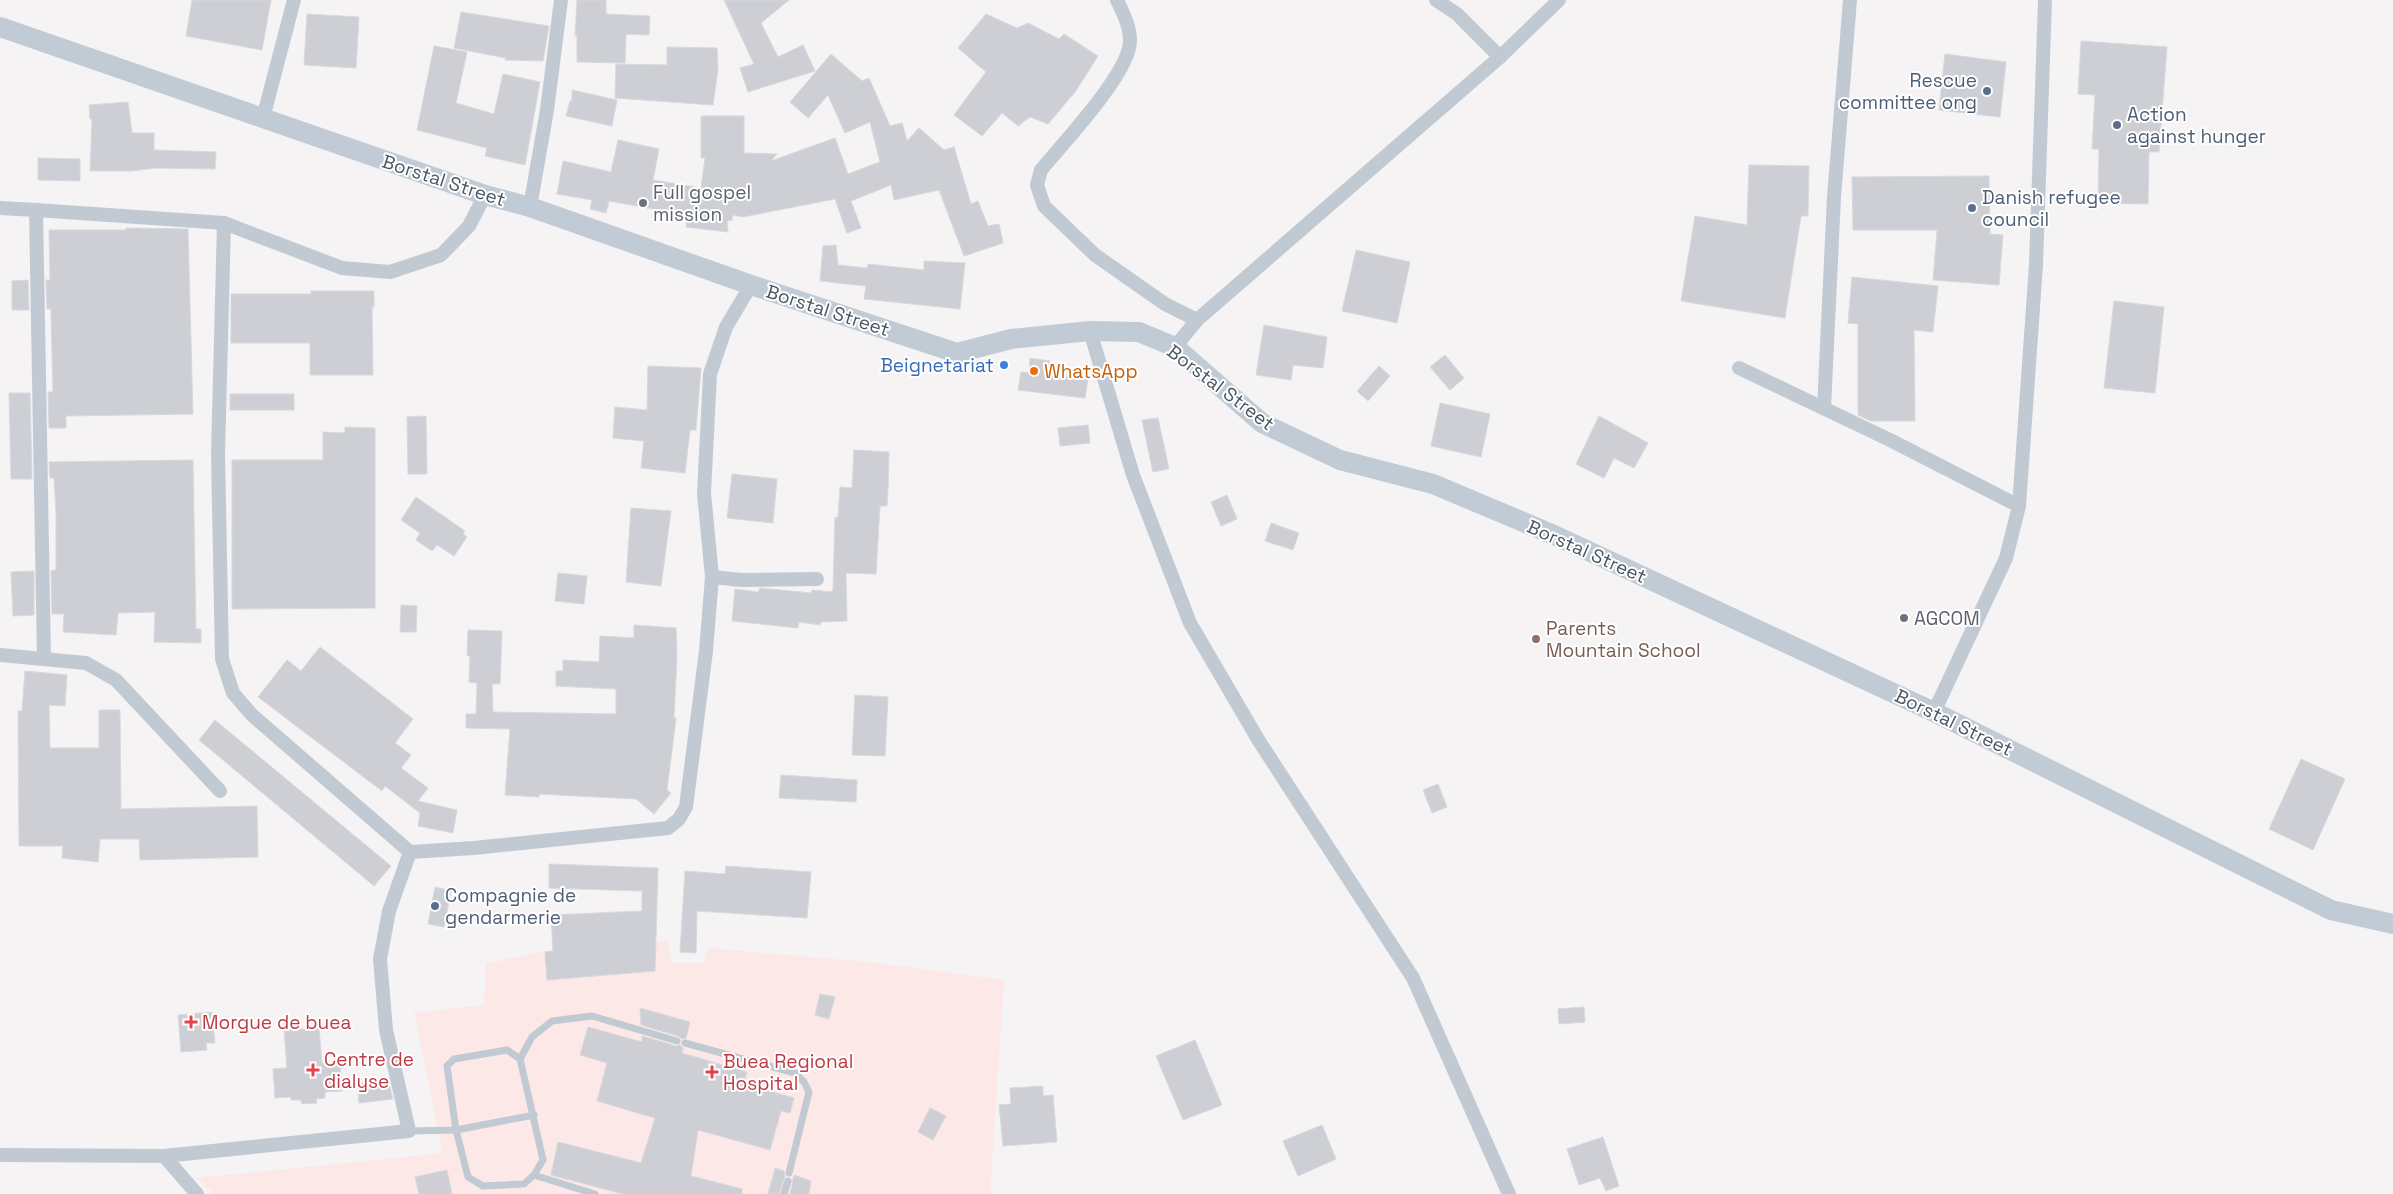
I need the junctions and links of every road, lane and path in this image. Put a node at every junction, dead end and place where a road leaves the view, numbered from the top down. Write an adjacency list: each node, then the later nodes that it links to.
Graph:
1 (294, 0): 10 (street)
2 (561, 0): 12 (street)
3 (1117, 0): 17 (street)
4 (1436, 0): 9 (street)
5 (1558, 0): 9 (street)
6 (1850, 0): 21 (street)
7 (2045, 0): 22 (street)
8 (0, 27): 10 (street, Borstal Street)
9 (1500, 57): 17 (street)
10 (263, 118): 11 (street, Borstal Street)
11 (485, 195): 12 (street, Borstal Street); 15 (street)
12 (530, 207): 16 (street, Borstal Street)
13 (0, 208): 14 (street)
14 (36, 210): 15 (street); 26 (street)
15 (224, 224): 29 (street)
16 (751, 285): 18 (street, Borstal Street); 23 (street)
17 (1197, 320): 19 (street)
18 (1090, 331): 19 (street, Borstal Street); 41 (street)
19 (1175, 347): 27 (street, Borstal Street)
20 (1739, 368): 21 (street)
21 (1824, 408): 22 (street)
22 (2020, 506): 27 (street)
23 (712, 577): 24 (street); 29 (street)
24 (817, 578)
25 (0, 655): 26 (street)
26 (44, 659): 28 (street)
27 (1934, 712): 30 (street, Borstal Street)
28 (220, 792)
29 (410, 852): 34 (street)
30 (2393, 924)
31 (520, 1059): 32 (lane); 33 (lane); 40 (lane)
32 (534, 1115): 33 (lane); 37 (lane)
33 (456, 1130): 34 (lane); 37 (lane)
34 (409, 1131): 36 (street)
35 (0, 1154): 36 (street)
36 (164, 1156): 38 (street)
37 (534, 1175): 39 (lane)
38 (197, 1194)
39 (594, 1194)
40 (784, 1194)
41 (1509, 1194)

